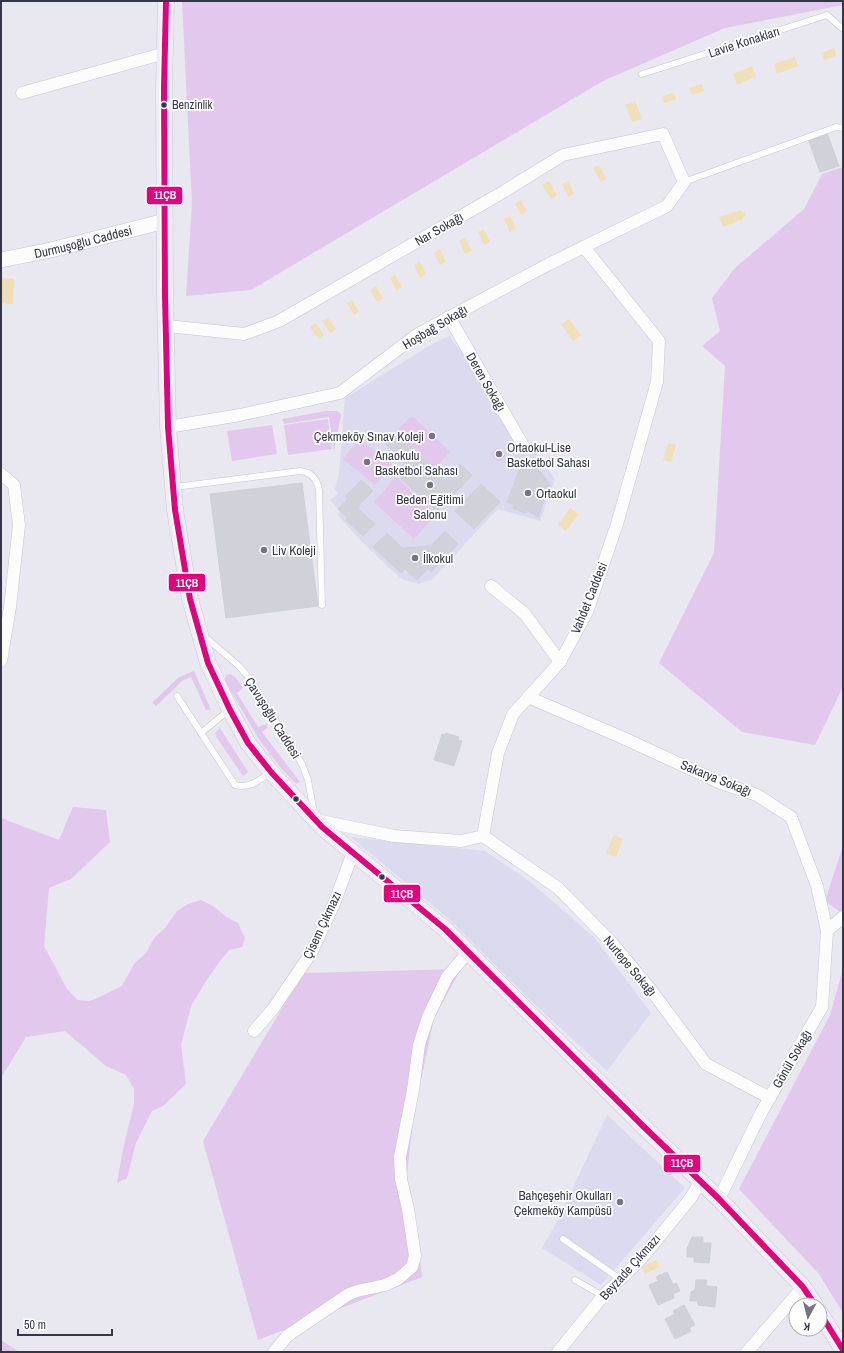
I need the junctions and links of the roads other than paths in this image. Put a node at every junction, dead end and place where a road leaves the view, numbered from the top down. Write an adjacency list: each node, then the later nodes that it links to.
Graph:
1 (166, 1): 3 (main road)
2 (843, 29): 4 (lane, Lavie Konakları)
3 (165, 53): 5 (street); 8 (main road)
4 (642, 74)
5 (22, 93)
6 (843, 128): 7 (lane)
7 (684, 182): 9 (street, Hoşbağ Sokağı); 12 (street, Nar Sokağı)
8 (165, 221): 10 (street, Durmuşoğlu Caddesi); 12 (main road)
9 (584, 246): 11 (street, Hoşbağ Sokağı); 21 (street, Vahdet Caddesi)
10 (1, 260)
11 (449, 317): 13 (street, Hoşbağ Sokağı); 14 (street, Deren Sokağı)
12 (167, 326): 13 (main road)
13 (168, 427): 16 (main road)
14 (524, 447)
15 (1, 474): 20 (street)
16 (173, 487): 18 (lane); 19 (main road)
17 (491, 586): 21 (street)
18 (322, 605)
19 (200, 633): 24 (main road); 27 (lane, Çavuşoğlu Caddesi)
20 (1, 661)
21 (560, 662): 23 (street, Vahdet Caddesi)
22 (177, 696): 25 (lane)
23 (528, 697): 28 (street, Vahdet Caddesi); 31 (street, Sakarya Sokağı)
24 (230, 710): 25 (lane); 26 (main road)
25 (201, 733): 26 (lane)
26 (271, 772): 27 (main road)
27 (316, 820): 28 (street); 29 (main road)
28 (483, 836): 34 (street, Nurtepe Sokağı)
29 (353, 852): 32 (main road); 33 (street, Çisem Çıkmazı)
30 (843, 917): 31 (street)
31 (827, 931): 34 (street, Gönül Sokağı)
32 (468, 952): 35 (main road); 45 (street)
33 (254, 1031)
34 (770, 1098): 36 (street, Gönül Sokağı)
35 (701, 1181): 36 (main road); 38 (street, Beyzade Çıkmazı)
36 (719, 1199): 40 (main road)
37 (563, 1238): 38 (lane)
38 (620, 1279): 41 (street, Beyzade Çıkmazı)
39 (575, 1280): 41 (lane)
40 (803, 1287): 42 (main road); 47 (street)
41 (603, 1296): 46 (street, Beyzade Çıkmazı)
42 (810, 1297)
43 (828, 1326): 44 (main road)
44 (843, 1350)
45 (274, 1352)
46 (558, 1352)
47 (747, 1352)

